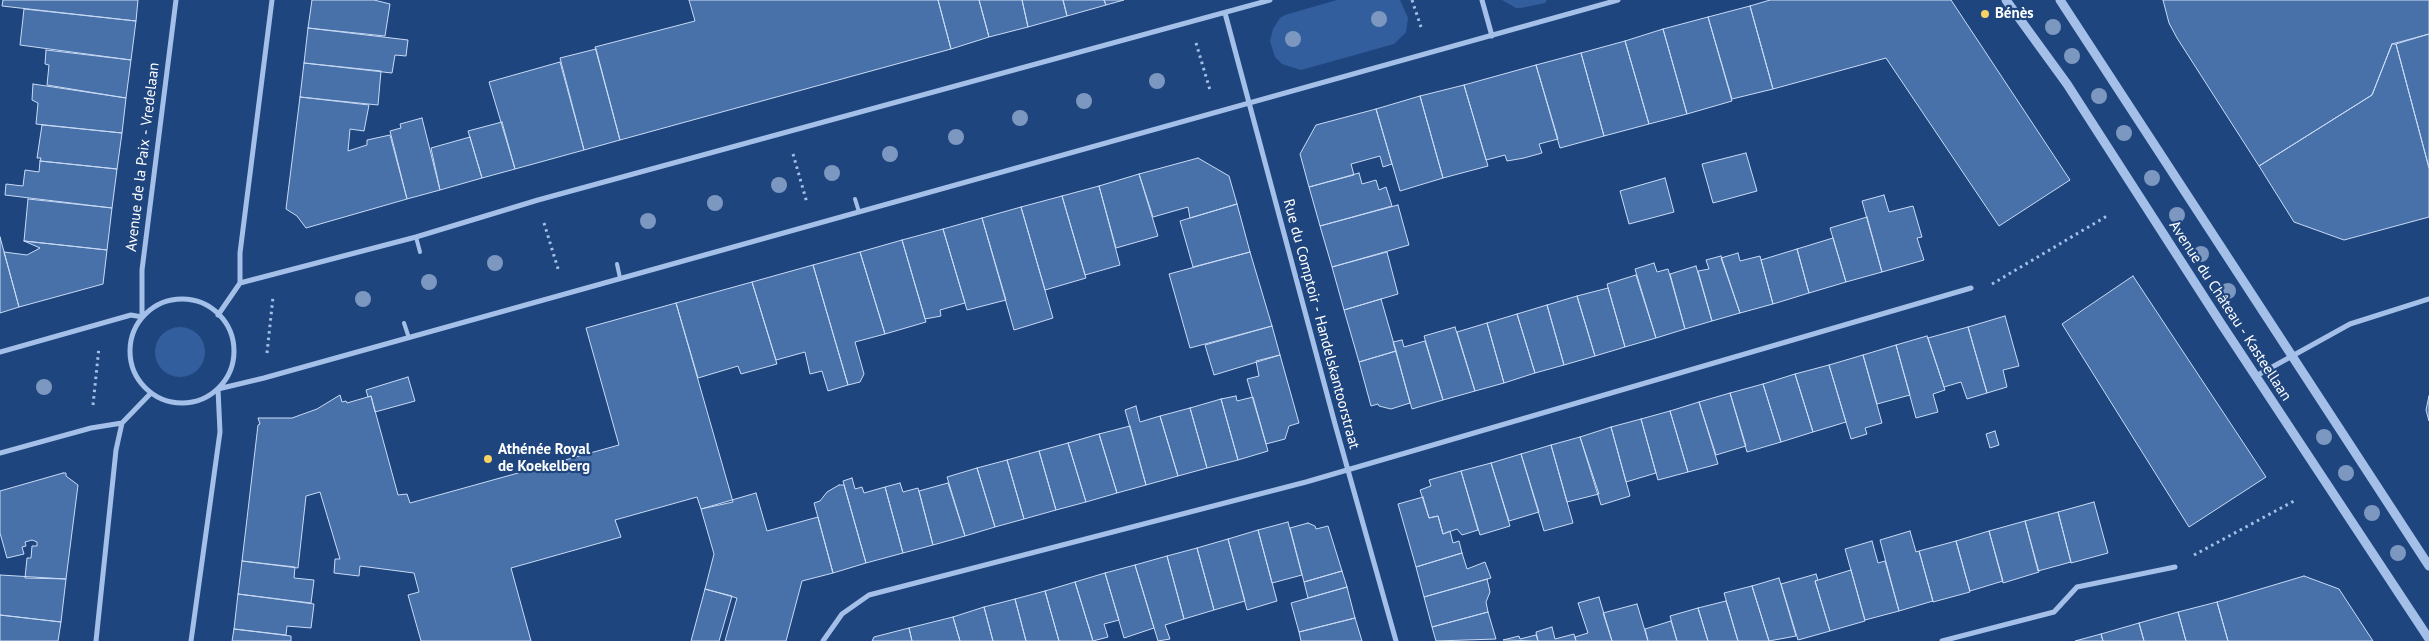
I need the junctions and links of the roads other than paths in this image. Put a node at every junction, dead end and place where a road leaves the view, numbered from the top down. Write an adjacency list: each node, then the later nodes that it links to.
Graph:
1 (176, 0): 21 (street, Avenue de la Paix - Vredelaan)
2 (272, 0): 17 (street)
3 (1270, 0): 8 (street)
4 (1482, 0): 9 (street)
5 (1618, 0): 9 (street)
6 (2006, 0): 26 (street, Avenue du Château - Kasteellaan)
7 (2060, 0): 25 (street, Avenue du Château - Kasteellaan)
8 (1225, 13): 10 (street, Rue du Comptoir - Handelskantoorstraat); 13 (street)
9 (1492, 36): 10 (street)
10 (1248, 105): 12 (street); 31 (street, Rue du Comptoir - Handelskantoorstraat)
11 (855, 198): 12 (lane)
12 (859, 212): 16 (street)
13 (416, 237): 14 (lane); 17 (street)
14 (420, 252)
15 (617, 264): 16 (lane)
16 (620, 278): 23 (street)
17 (240, 283): 20 (street)
18 (1971, 288): 31 (street)
19 (2429, 300): 25 (street)
20 (218, 315): 21 (street); 27 (street)
21 (142, 317): 24 (street); 28 (street)
22 (404, 322): 23 (lane)
23 (410, 338): 27 (street)
24 (0, 352)
25 (2292, 356): 26 (street); 32 (street, Avenue du Château - Kasteellaan)
26 (2256, 376): 34 (street, Avenue du Château - Kasteellaan)
27 (218, 389): 28 (street); 36 (street)
28 (151, 393): 29 (street)
29 (122, 423): 30 (street); 35 (street)
30 (0, 453)
31 (1348, 468): 37 (street); 38 (street, Rue du Comptoir - Handelskantoorstraat)
32 (2429, 566)
33 (2175, 567): 39 (street)
34 (2429, 639)
35 (96, 641)
36 (191, 641)
37 (823, 641)
38 (1396, 641)
39 (1942, 641)

